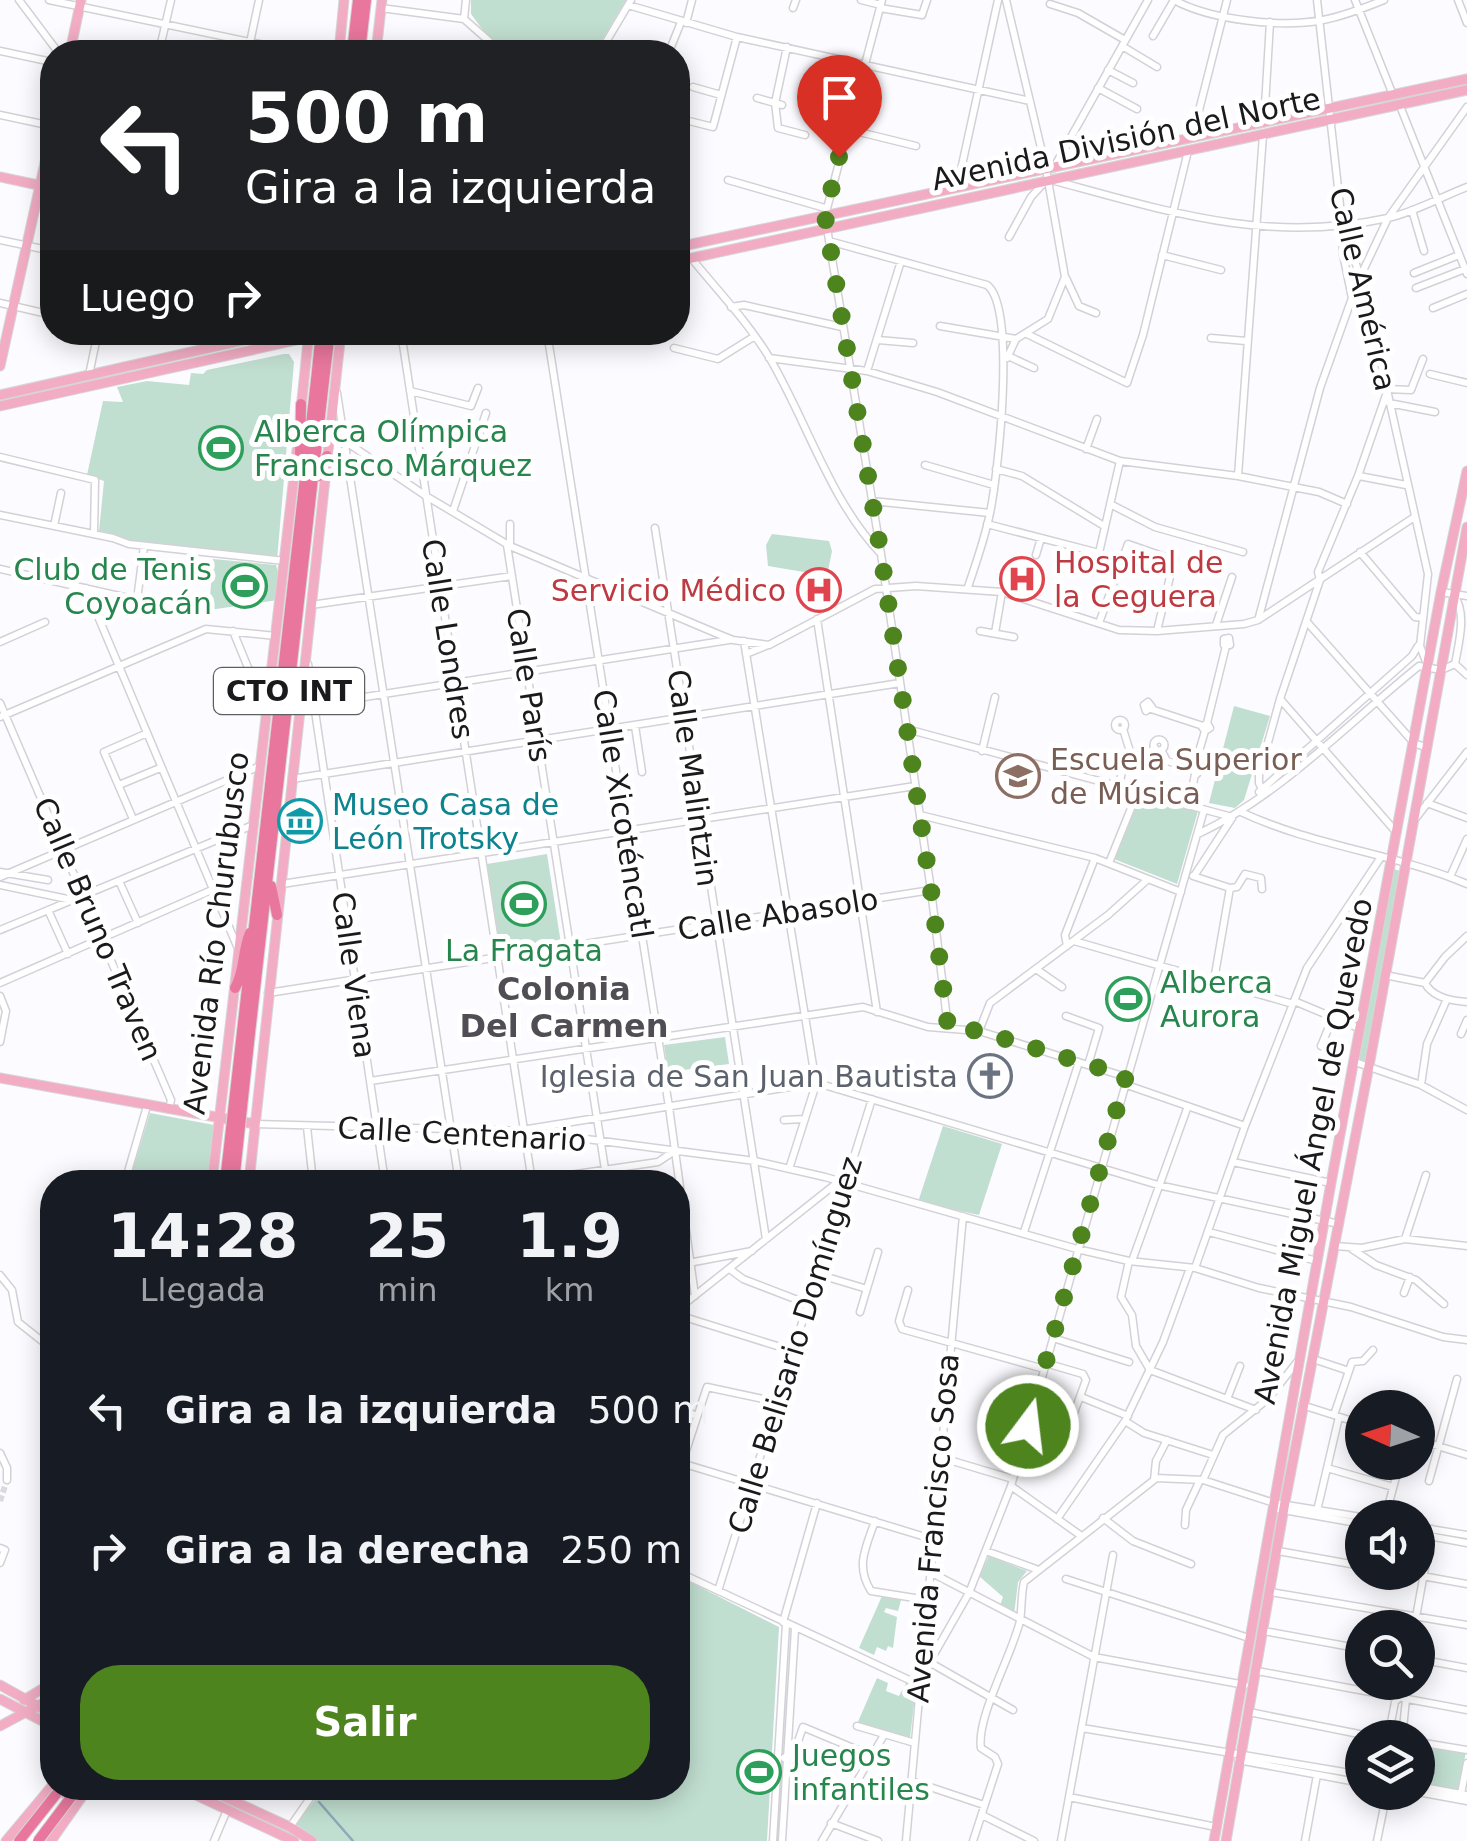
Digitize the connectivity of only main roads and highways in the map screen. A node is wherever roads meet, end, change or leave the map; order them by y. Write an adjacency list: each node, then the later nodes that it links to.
1 (344, 0): 7 (main road)
2 (358, 0): 8 (highway)
3 (366, 0): 9 (highway)
4 (80, 3): 6 (main road)
5 (382, 4): 10 (main road)
6 (72, 40)
7 (340, 40)
8 (353, 40)
9 (361, 40)
10 (378, 40)
11 (1467, 80): 13 (main road, Avenida División del Norte)
12 (1467, 90): 13 (main road, Avenida División del Norte)
13 (1049, 172): 17 (main road, Avenida División del Norte); 18 (main road, Avenida División del Norte)
14 (0, 177): 15 (main road)
15 (40, 186)
16 (40, 190): 28 (main road)
17 (690, 242)
18 (690, 258)
19 (225, 345): 30 (main road)
20 (264, 345): 32 (main road)
21 (307, 345): 24 (main road, Avenida Río Churubusco / CTO INT)
22 (326, 345): 29 (highway, CTO INT, bridge)
23 (338, 345): 26 (main road, Avenida Río Churubusco / CTO INT)
24 (307, 352): 25 (main road); 27 (main road, Avenida Río Churubusco / CTO INT)
25 (316, 359): 26 (main road); 27 (main road)
26 (335, 361): 29 (main road, Avenida Río Churubusco / CTO INT)
27 (306, 365): 33 (main road, Avenida Río Churubusco / CTO INT)
28 (0, 366)
29 (325, 380): 35 (main road, Avenida Río Churubusco / CTO INT); 37 (highway, CTO INT); 39 (highway, CTO INT)
30 (37, 388): 31 (main road); 32 (main road)
31 (0, 395)
32 (12, 403): 34 (main road)
33 (302, 404): 37 (highway); 46 (main road, Avenida Río Churubusco / CTO INT)
34 (0, 406)
35 (327, 456): 39 (highway); 44 (main road, Avenida Río Churubusco / CTO INT)
36 (1467, 471): 40 (main road, Avenida Miguel Ángel de Quevedo)
37 (302, 504): 45 (highway, CTO INT)
38 (1466, 532): 41 (main road, Avenida Miguel Ángel de Quevedo)
39 (305, 555): 43 (highway, CTO INT)
40 (1442, 588): 41 (main road); 42 (main road, Avenida Miguel Ángel de Quevedo)
41 (1455, 591): 42 (main road, Avenida Miguel Ángel de Quevedo)
42 (1434, 669): 57 (main road, Avenida Miguel Ángel de Quevedo); 57 (main road, Avenida Miguel Ángel de Quevedo)
43 (269, 868): 44 (highway); 47 (highway, CTO INT)
44 (277, 915): 50 (main road, Avenida Río Churubusco / CTO INT)
45 (254, 923): 46 (highway); 47 (highway, CTO INT)
46 (235, 988): 49 (main road, Avenida Río Churubusco / CTO INT)
47 (246, 1032): 54 (highway, CTO INT, bridge); 55 (highway, CTO INT, bridge)
48 (0, 1078): 49 (main road)
49 (219, 1120): 50 (main road); 51 (main road, Avenida Río Churubusco / CTO INT)
50 (255, 1124): 52 (main road, Avenida Río Churubusco / CTO INT)
51 (215, 1158): 52 (main road); 53 (main road, Avenida Río Churubusco / CTO INT)
52 (250, 1165): 56 (main road, Avenida Río Churubusco / CTO INT)
53 (214, 1170)
54 (227, 1170)
55 (235, 1170)
56 (250, 1170)
57 (1281, 1505): 82 (main road, Avenida Miguel Ángel de Quevedo); 83 (main road, Avenida Miguel Ángel de Quevedo)
58 (0, 1686): 60 (main road)
59 (40, 1690): 60 (main road)
60 (24, 1698): 63 (main road); 65 (main road)
61 (0, 1699): 65 (main road)
62 (40, 1704): 63 (main road)
63 (37, 1706): 64 (main road); 65 (main road)
64 (40, 1708)
65 (26, 1712): 66 (main road); 67 (main road)
66 (40, 1720)
67 (0, 1726)
68 (48, 1800): 77 (main road)
69 (51, 1800): 78 (highway, bridge)
70 (69, 1800): 79 (highway, bridge)
71 (71, 1800): 75 (main road)
72 (80, 1800): 75 (main road)
73 (208, 1800): 76 (main road)
74 (226, 1800): 76 (main road)
75 (72, 1811): 80 (main road)
76 (288, 1836): 81 (main road)
77 (6, 1841)
78 (20, 1841)
79 (38, 1841)
80 (50, 1841)
81 (312, 1841)
82 (1214, 1841)
83 (1226, 1841)

